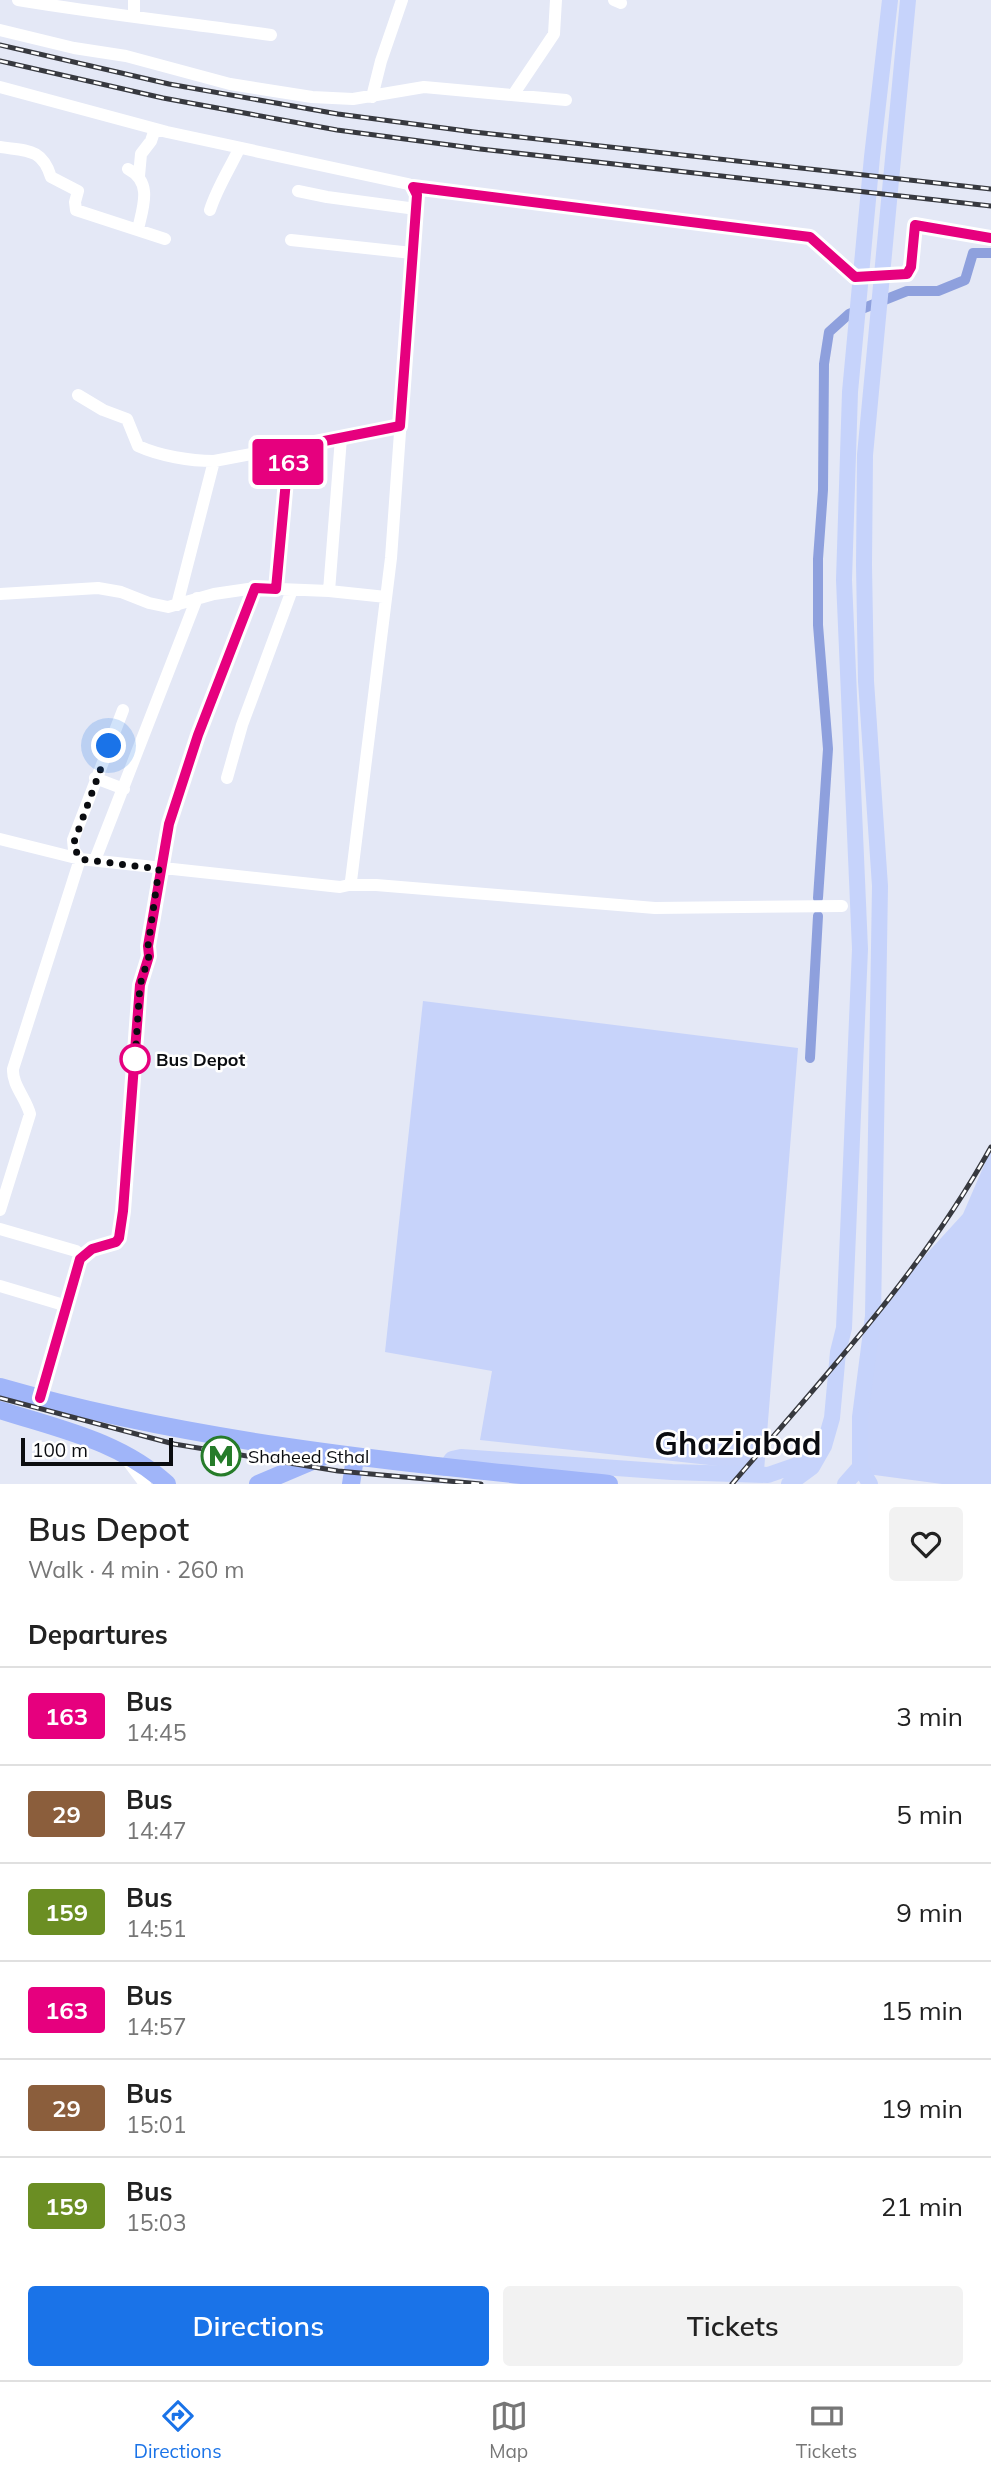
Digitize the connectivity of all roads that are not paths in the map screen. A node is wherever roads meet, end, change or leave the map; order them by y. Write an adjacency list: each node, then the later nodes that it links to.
1 (18, 0): 7 (street)
2 (134, 0): 7 (street)
3 (402, 0): 12 (street)
4 (556, 0): 11 (street)
5 (890, 0): 62 (main road)
6 (908, 0): 63 (main road)
7 (134, 17): 9 (street)
8 (0, 30): 12 (street)
9 (271, 35)
10 (0, 87): 14 (street)
11 (513, 95): 12 (street); 13 (street)
12 (372, 97)
13 (566, 100)
14 (155, 129): 16 (street); 18 (street)
15 (0, 147): 23 (street)
16 (239, 149): 19 (street); 22 (street)
17 (128, 169): 18 (street)
18 (139, 176): 23 (street)
19 (413, 187): 21 (street); 24 (street)
20 (298, 191): 21 (street)
21 (416, 209): 27 (street)
22 (210, 210)
23 (138, 229): 25 (street)
24 (991, 238)
25 (165, 239)
26 (291, 240): 27 (street)
27 (412, 253): 29 (street)
28 (78, 395): 32 (street)
29 (400, 426): 30 (street); 38 (street)
30 (341, 438): 31 (street); 36 (street)
31 (289, 448): 32 (street); 34 (street)
32 (215, 461): 40 (street)
33 (255, 588): 34 (street); 39 (street); 48 (street)
34 (276, 589): 35 (street)
35 (292, 590): 36 (street); 43 (street)
36 (328, 591): 38 (street)
37 (0, 594): 40 (street)
38 (386, 597): 49 (street)
39 (197, 598): 40 (street); 44 (street)
40 (177, 606)
41 (123, 710): 42 (street)
42 (95, 778): 44 (street); 46 (street)
43 (227, 778)
44 (124, 789): 47 (street)
45 (0, 839): 46 (street)
46 (80, 859): 47 (street); 51 (street)
47 (95, 860): 48 (street)
48 (159, 869): 49 (street); 53 (street)
49 (349, 885): 50 (street)
50 (842, 906)
51 (0, 1210)
52 (0, 1229): 53 (street)
53 (80, 1259): 55 (street)
54 (0, 1286): 55 (street)
55 (67, 1306): 57 (street)
56 (0, 1387): 57 (highway)
57 (40, 1398): 60 (highway)
58 (0, 1410): 59 (highway)
59 (121, 1451): 65 (street); 66 (highway)
60 (332, 1454): 61 (highway); 67 (highway)
61 (355, 1458): 64 (highway); 68 (highway)
62 (817, 1458): 64 (main road); 70 (main road)
63 (860, 1466): 71 (main road); 72 (main road)
64 (452, 1468): 69 (highway)
65 (145, 1484)
66 (167, 1484)
67 (258, 1484)
68 (351, 1484)
69 (609, 1484)
70 (789, 1484)
71 (845, 1484)
72 (870, 1484)

